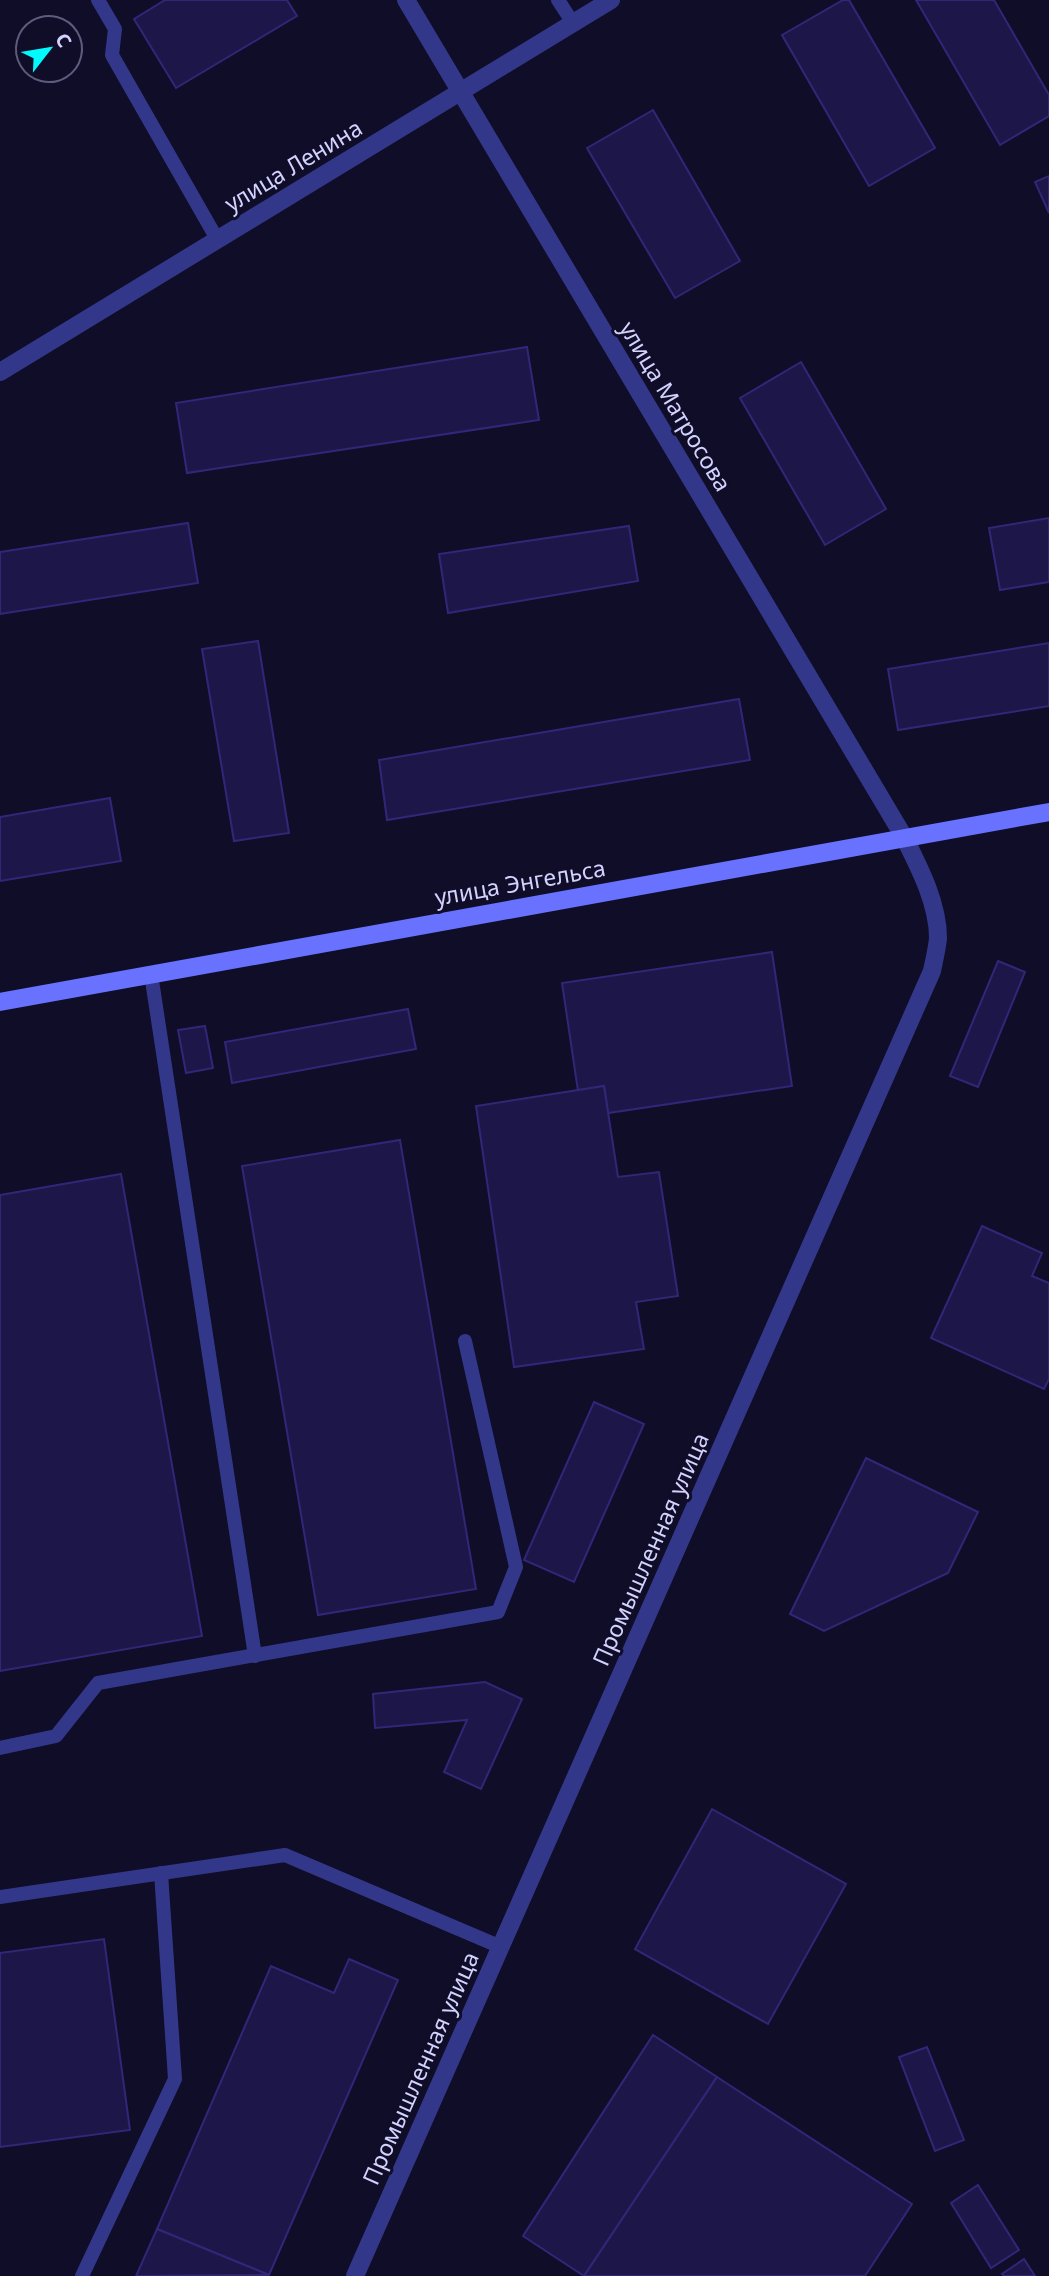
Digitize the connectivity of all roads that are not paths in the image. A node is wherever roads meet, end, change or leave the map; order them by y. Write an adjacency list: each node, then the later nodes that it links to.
1 (98, 0): 7 (lane)
2 (406, 0): 6 (street, улица Матросова)
3 (558, 0): 5 (lane)
4 (611, 0): 5 (street, улица Ленина)
5 (573, 23): 6 (street, улица Ленина)
6 (461, 91): 7 (street, улица Ленина); 10 (street, улица Матросова)
7 (217, 239): 8 (street, улица Ленина)
8 (0, 372)
9 (1049, 812): 10 (main road, улица Энгельса)
10 (904, 837): 11 (main road, улица Энгельса); 18 (street, Промышленная улица)
11 (150, 974): 12 (main road, улица Энгельса); 14 (lane)
12 (0, 1002)
13 (465, 1341): 14 (lane)
14 (255, 1656): 15 (lane)
15 (0, 1748)
16 (161, 1873): 17 (lane); 18 (lane); 19 (lane)
17 (0, 1896)
18 (501, 1947): 20 (street, Промышленная улица)
19 (82, 2276)
20 (355, 2276)

